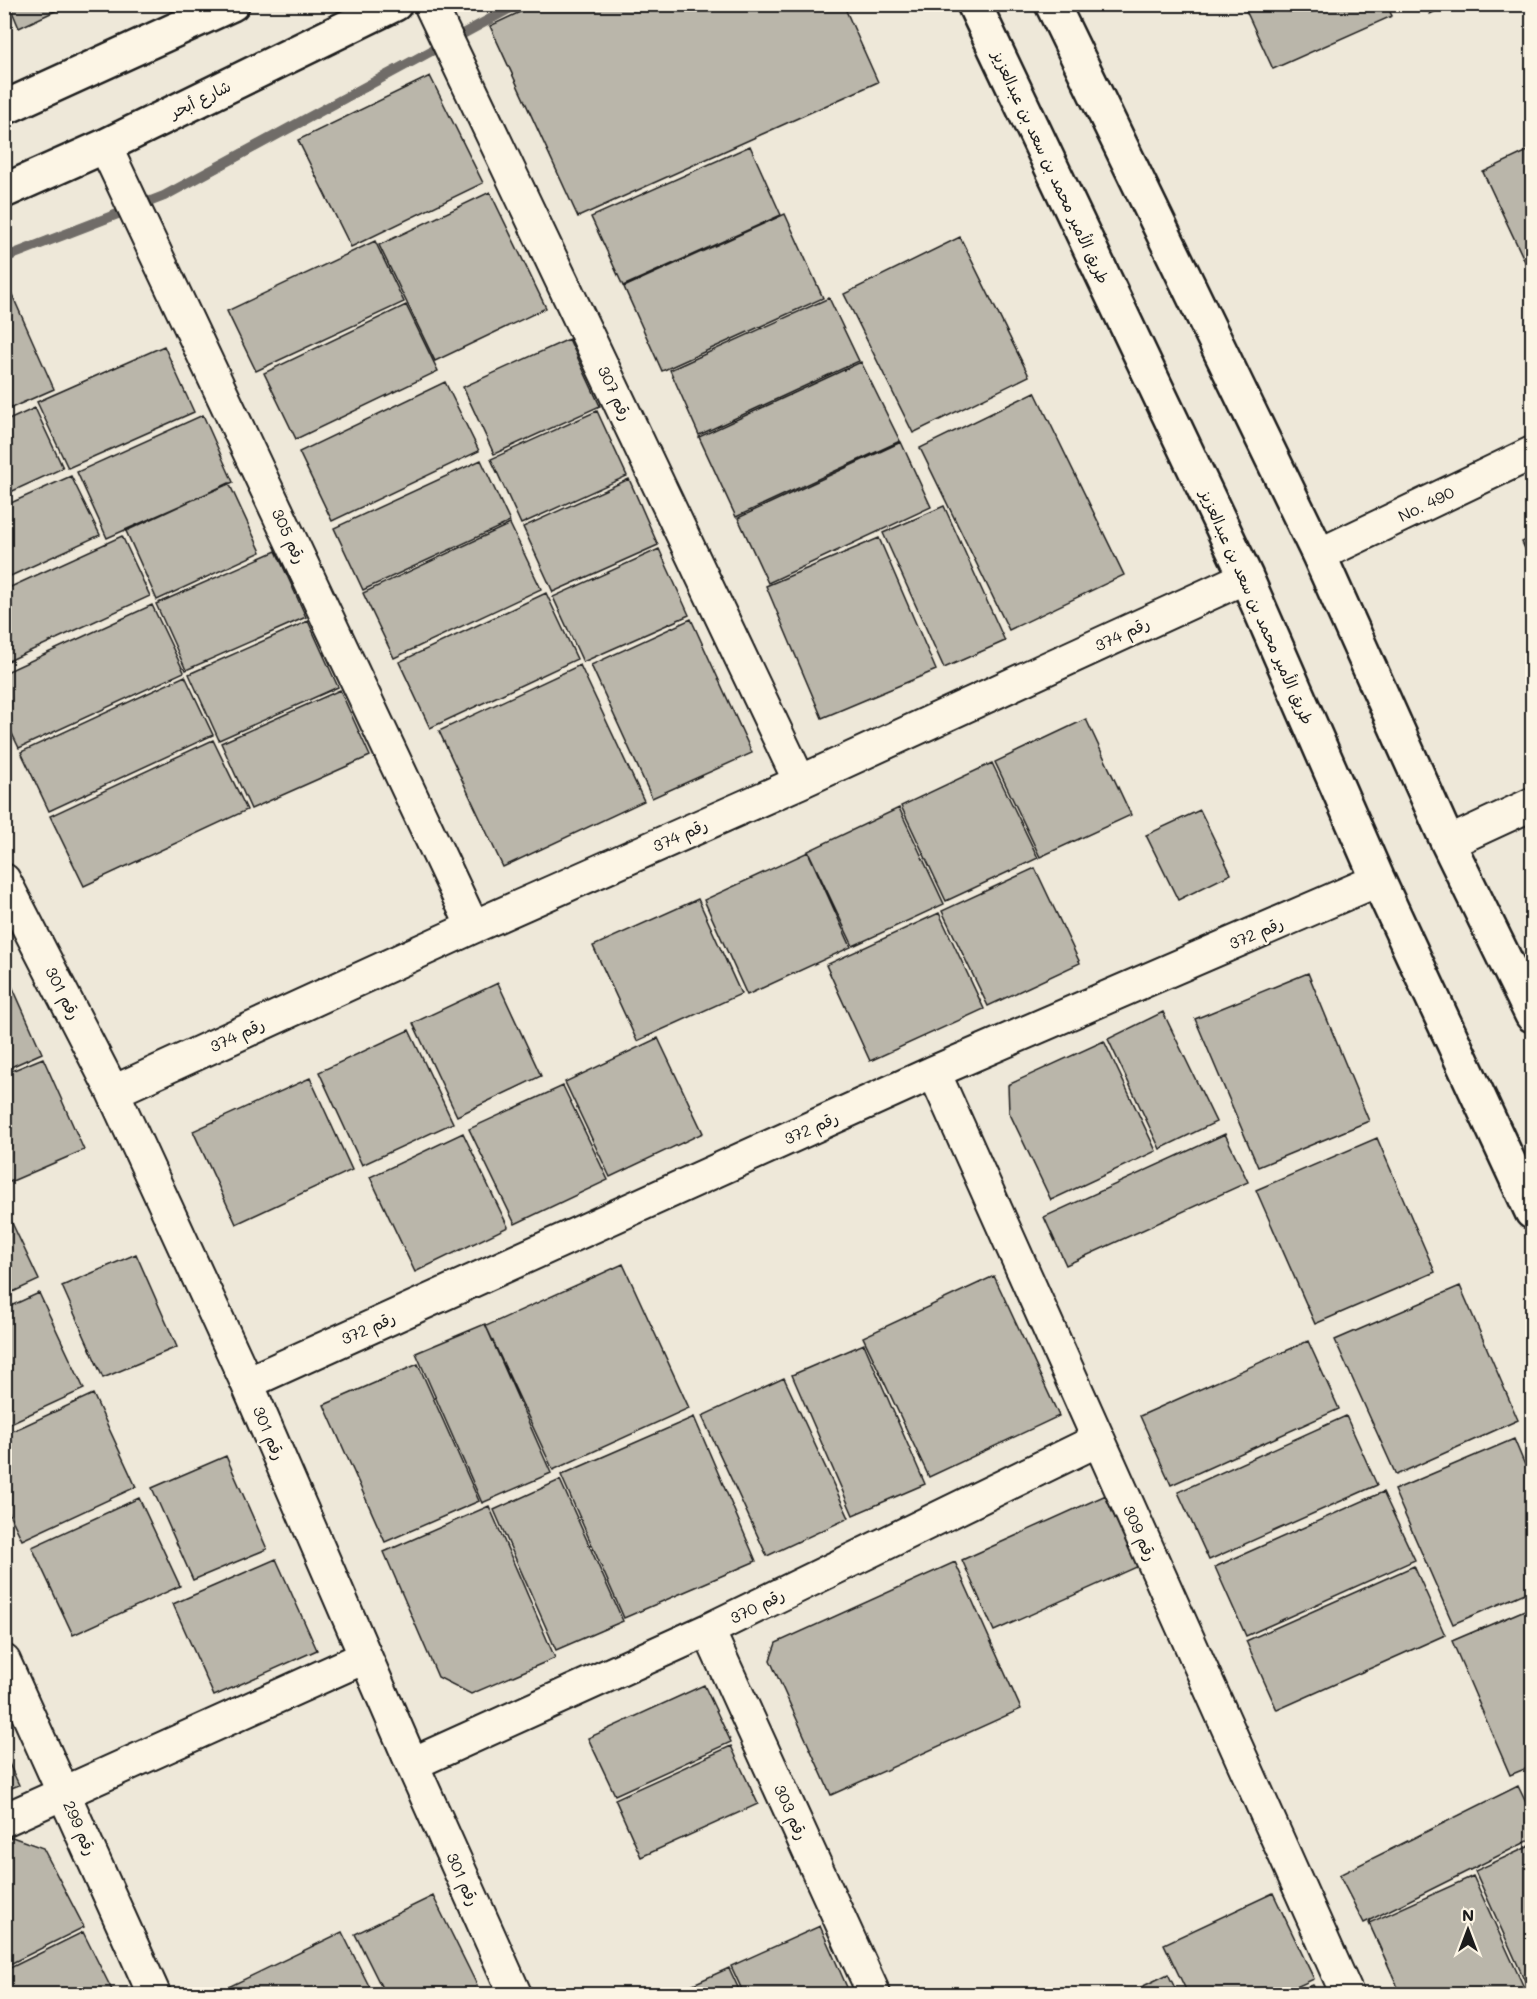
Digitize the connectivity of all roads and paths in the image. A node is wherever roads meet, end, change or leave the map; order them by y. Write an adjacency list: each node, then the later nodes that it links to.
1 (232, 4): 6 (main road)
2 (395, 4): 7 (main road, شارع أبحر)
3 (430, 4): 12 (street, رقم 307)
4 (974, 4): 11 (main road, طريق الأمير محمد بن سعد بن عبدالعزيز)
5 (1052, 4): 10 (main road)
6 (4, 108)
7 (105, 146): 8 (main road, شارع أبحر); 17 (street, رقم 305)
8 (4, 191)
9 (1533, 453): 10 (street, No. 490)
10 (1319, 555): 14 (main road)
11 (1246, 577): 12 (street, رقم 374); 16 (main road, طريق الأمير محمد بن سعد بن عبدالعزيز)
12 (800, 782): 17 (street, رقم 374)
13 (1533, 804): 14 (street)
14 (1448, 843): 18 (main road)
15 (4, 880): 20 (street, رقم 301)
16 (1378, 880): 19 (street, رقم 372); 21 (main road, طريق الأمير محمد بن سعد بن عبدالعزيز)
17 (472, 927): 20 (street, رقم 374)
18 (1533, 1015)
19 (934, 1072): 22 (street, رقم 372); 23 (street, رقم 309)
20 (113, 1092): 22 (street, رقم 301)
21 (1533, 1212)
22 (248, 1383): 25 (street, رقم 301)
23 (1098, 1440): 24 (street, رقم 370); 33 (street, رقم 309)
24 (708, 1630): 27 (street, رقم 370); 32 (street, رقم 303)
25 (365, 1657): 27 (street, رقم 301); 28 (street)
26 (4, 1661): 28 (street, رقم 299)
27 (412, 1764): 31 (street, رقم 301)
28 (64, 1792): 29 (street); 30 (street, رقم 299)
29 (4, 1820)
30 (154, 1995)
31 (515, 1995)
32 (874, 1995)
33 (1347, 1995)

